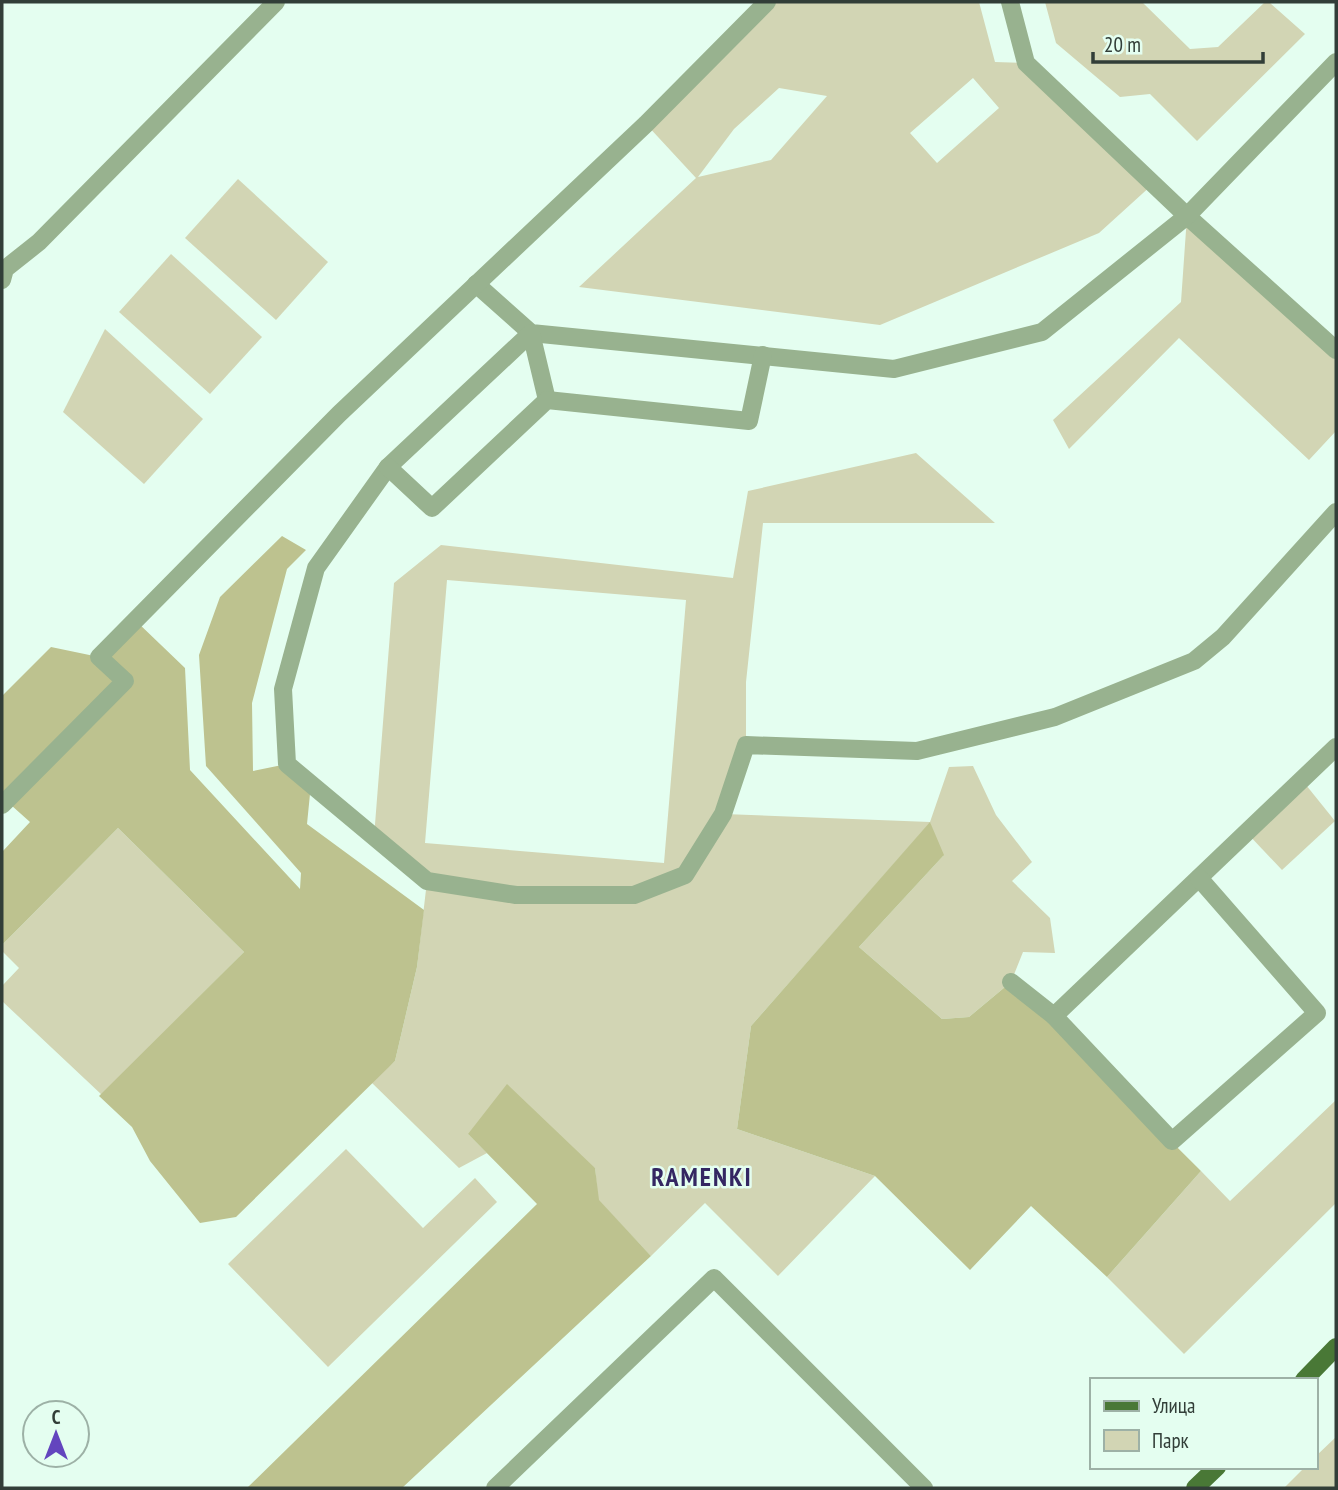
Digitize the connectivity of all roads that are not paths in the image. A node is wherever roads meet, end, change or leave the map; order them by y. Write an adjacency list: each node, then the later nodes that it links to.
1 (276, 2): 6 (lane)
2 (767, 2): 7 (lane)
3 (1010, 2): 5 (lane)
4 (1336, 62): 5 (lane)
5 (1186, 216): 9 (lane); 10 (lane)
6 (2, 280)
7 (476, 284): 8 (lane); 15 (lane)
8 (531, 333): 10 (lane); 11 (lane); 12 (lane)
9 (1336, 350)
10 (763, 355): 11 (lane)
11 (547, 400): 12 (lane)
12 (388, 467): 13 (lane)
13 (1336, 512)
14 (1336, 747): 16 (lane)
15 (2, 805)
16 (1199, 878): 18 (lane); 18 (lane)
17 (1011, 982): 18 (lane)
18 (1054, 1016)
19 (1336, 1347): 20 (main road)
20 (1306, 1378)
21 (1215, 1469): 24 (main road)
22 (495, 1488): 23 (lane)
23 (924, 1488)
24 (1195, 1488)

